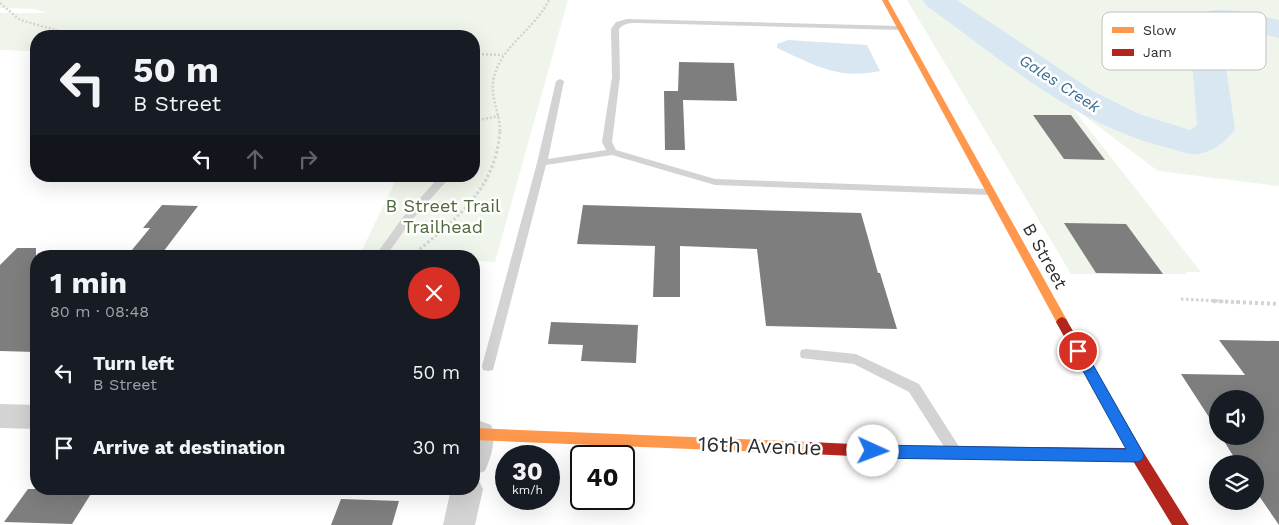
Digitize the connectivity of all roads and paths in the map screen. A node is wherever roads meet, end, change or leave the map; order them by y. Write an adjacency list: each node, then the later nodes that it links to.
1 (549, 0): 7 (path)
2 (885, 0): 4 (main road, B Street)
3 (0, 3): 5 (path)
4 (900, 28): 11 (lane); 14 (main road, B Street)
5 (53, 30)
6 (480, 54): 7 (path)
7 (504, 55): 9 (path)
8 (560, 81): 12 (lane)
9 (499, 116): 10 (path); 16 (path)
10 (480, 120)
11 (612, 152): 12 (lane); 14 (lane)
12 (542, 163): 20 (lane)
13 (441, 182): 15 (lane)
14 (989, 192): 25 (main road, B Street)
15 (384, 250)
16 (419, 250)
17 (1182, 299): 18 (path)
18 (1279, 304)
19 (806, 354): 24 (lane)
20 (488, 366)
21 (0, 416): 22 (street)
22 (30, 417)
23 (480, 443): 24 (main road, 16th Avenue)
24 (955, 453): 25 (main road, 16th Avenue)
25 (1137, 456): 28 (main road, B Street)
26 (466, 495): 27 (street)
27 (459, 525)
28 (1181, 525)

